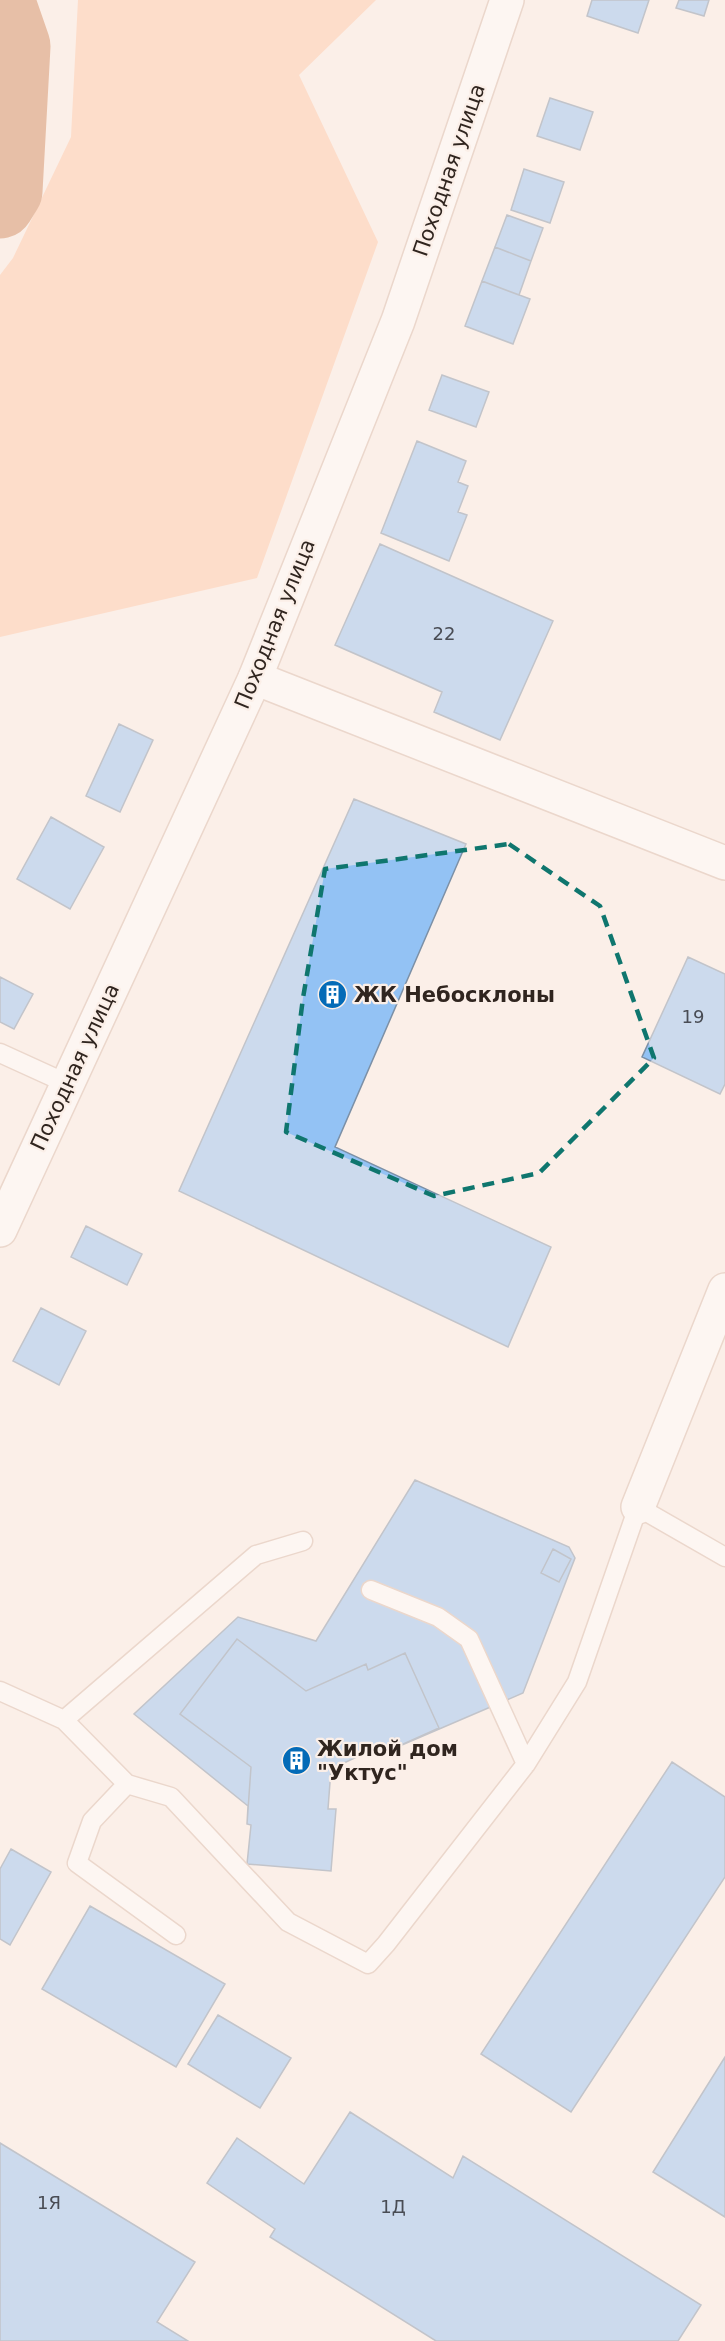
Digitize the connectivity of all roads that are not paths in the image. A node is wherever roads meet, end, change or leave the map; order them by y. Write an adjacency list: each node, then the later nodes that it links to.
1 (507, 0): 2 (main road, Походная улица)
2 (255, 678): 3 (main road); 5 (main road, Походная улица)
3 (725, 863)
4 (0, 1053): 5 (lane)
5 (68, 1084): 6 (main road, Походная улица)
6 (0, 1230)
7 (725, 1290): 8 (main road)
8 (638, 1507): 10 (lane); 14 (lane)
9 (303, 1541): 13 (lane)
10 (725, 1557)
11 (371, 1590): 14 (lane)
12 (0, 1691): 13 (lane)
13 (64, 1720): 15 (lane)
14 (526, 1764): 15 (lane)
15 (127, 1784): 16 (lane)
16 (176, 1935)

